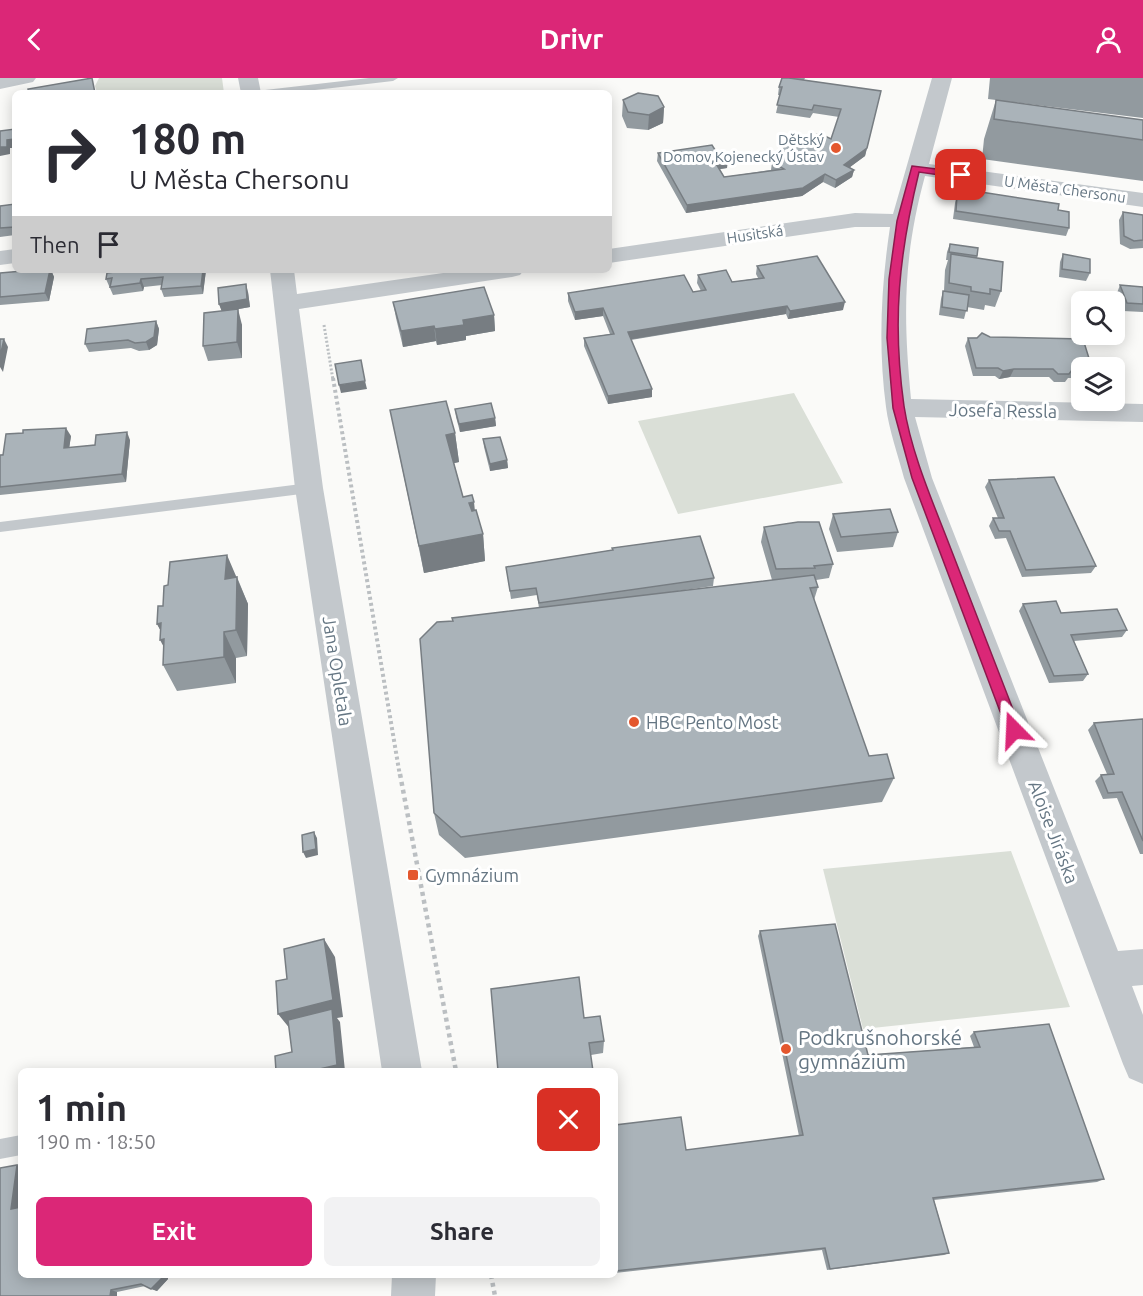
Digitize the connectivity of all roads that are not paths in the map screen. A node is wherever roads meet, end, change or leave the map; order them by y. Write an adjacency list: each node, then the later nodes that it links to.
1 (26, 78): 4 (street)
2 (393, 78): 5 (lane)
3 (942, 78): 6 (street, Aloise Jiráska)
4 (0, 83)
5 (291, 90)
6 (915, 168): 7 (street, U Města Chersonu); 8 (street, Aloise Jiráska)
7 (1143, 200)
8 (902, 221): 9 (street, Husitská); 13 (street, Aloise Jiráska)
9 (612, 256)
10 (282, 273): 12 (street, Jana Opletala)
11 (492, 273): 12 (street)
12 (287, 303): 15 (street, Jana Opletala)
13 (899, 408): 14 (street, Josefa Ressla); 18 (street, Aloise Jiráska)
14 (1143, 413)
15 (309, 488): 16 (lane); 20 (street, Jana Opletala)
16 (0, 527)
17 (1143, 967): 18 (street)
18 (1107, 970): 19 (street, Aloise Jiráska)
19 (1143, 1064)
20 (402, 1068)
21 (18, 1146): 22 (lane)
22 (0, 1149)
23 (414, 1278): 24 (street)
24 (413, 1296)

